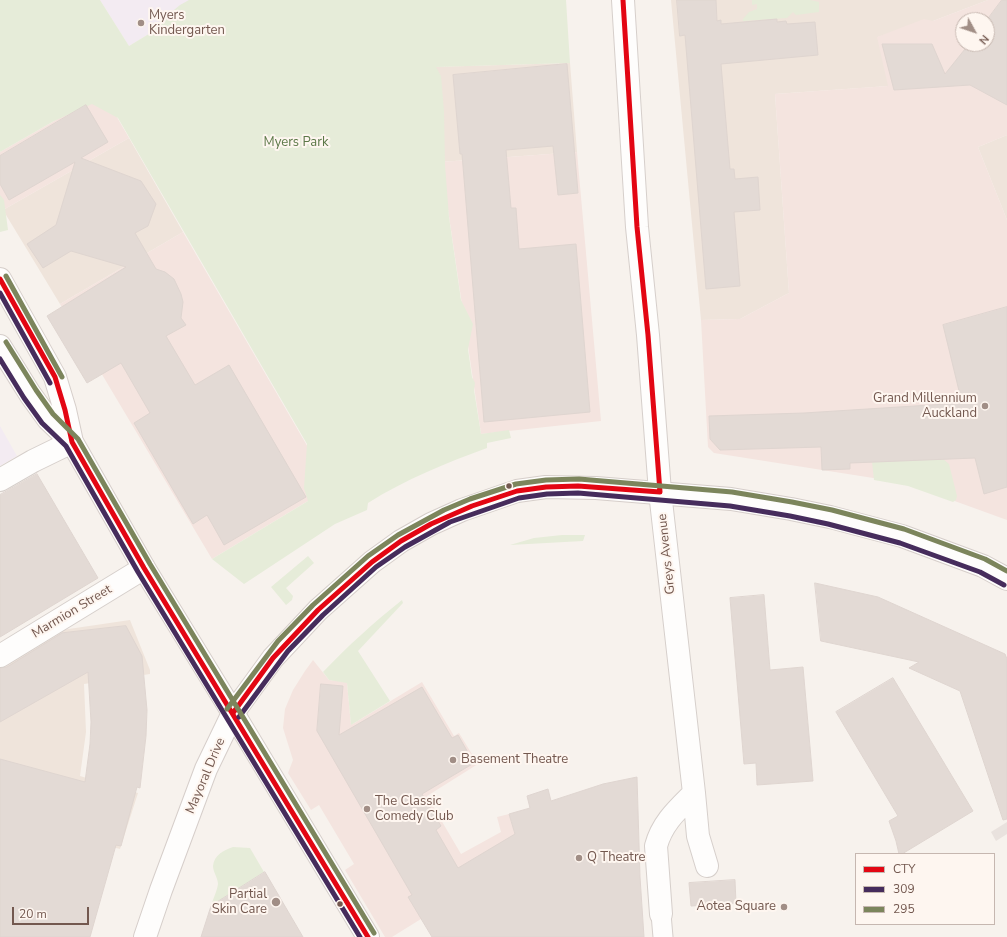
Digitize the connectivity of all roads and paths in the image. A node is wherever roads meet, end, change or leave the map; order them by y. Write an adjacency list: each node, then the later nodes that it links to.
1 (623, 0): 6 (main road, Greys Avenue)
2 (0, 279): 4 (main road)
3 (0, 346): 4 (main road)
4 (72, 442): 5 (main road); 7 (main road)
5 (0, 480)
6 (660, 492): 8 (main road, Mayoral Drive); 10 (main road, Mayoral Drive); 11 (main road, Greys Avenue)
7 (144, 568): 9 (main road, Marmion Street); 10 (main road)
8 (1007, 579)
9 (0, 656)
10 (233, 713): 14 (main road, Mayoral Drive); 15 (main road)
11 (694, 793): 12 (main road, Greys Avenue); 13 (main road)
12 (707, 866)
13 (661, 914): 16 (street)
14 (145, 937)
15 (368, 937)
16 (663, 937)

